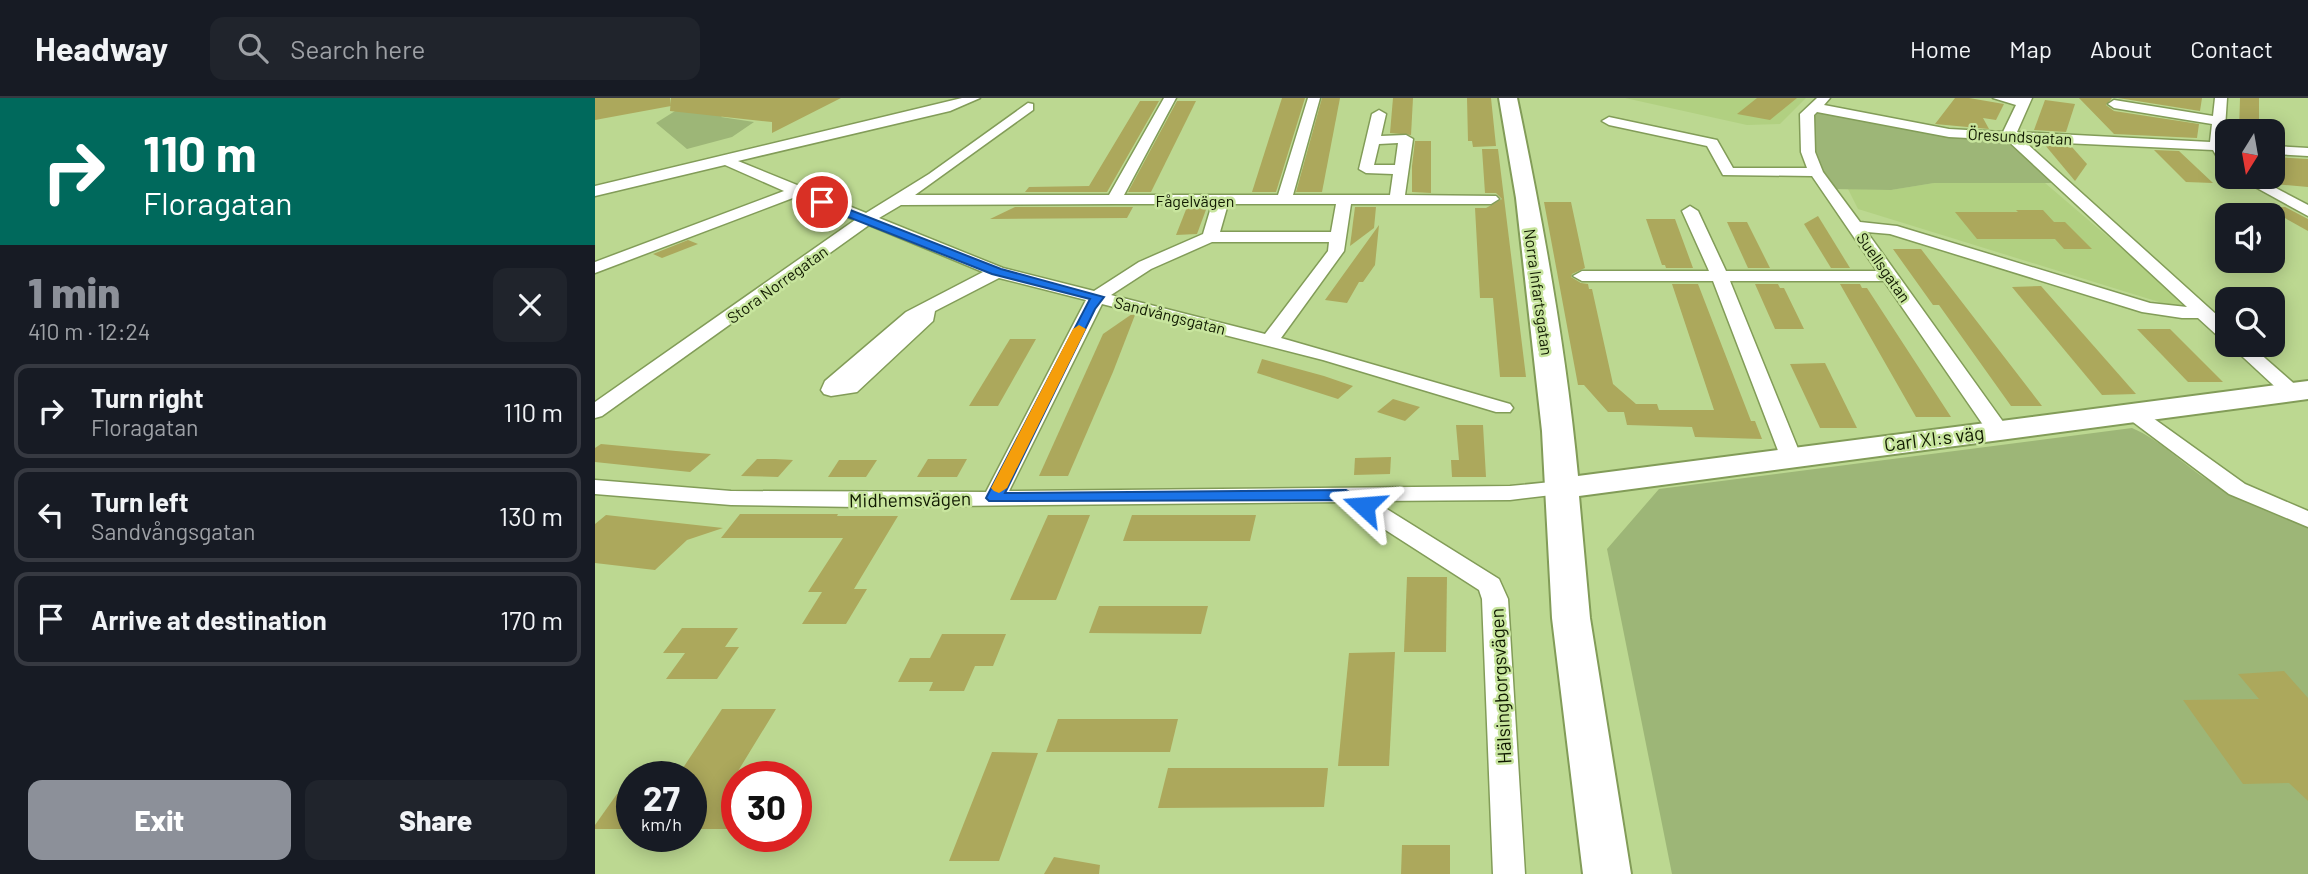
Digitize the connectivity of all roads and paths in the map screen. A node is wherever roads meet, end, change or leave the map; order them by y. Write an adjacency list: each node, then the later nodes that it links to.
1 (951, 98): 16 (street)
2 (975, 98): 16 (street)
3 (1170, 98): 30 (street)
4 (1314, 98): 31 (street)
5 (1508, 98): 59 (street, Norra Infartsgatan)
6 (1999, 98): 8 (street)
7 (2221, 98): 13 (street)
8 (2025, 100): 17 (street)
9 (1819, 102): 17 (street, Öresundsgatan); 24 (street, Suellsgatan)
10 (2114, 104): 14 (street)
11 (1028, 107): 29 (street, Stora Norregatan)
12 (1379, 114): 18 (street)
13 (2219, 119)
14 (2215, 120)
15 (1609, 121): 24 (street)
16 (863, 126): 22 (street)
17 (2011, 136): 19 (street, Öresundsgatan); 48 (street)
18 (1373, 140): 23 (street); 23 (street)
19 (2215, 147)
20 (2285, 151): 21 (street)
21 (2308, 152)
22 (727, 159): 26 (street); 27 (street, Sandvångsgatan)
23 (1399, 170): 33 (street)
24 (1816, 172): 38 (street, Suellsgatan)
25 (2267, 189): 36 (street)
26 (595, 191)
27 (795, 192): 37 (street, Sandvångsgatan); 41 (street)
28 (1491, 199): 33 (street, Fågelvägen)
29 (899, 200): 30 (street, Fågelvägen); 37 (street, Stora Norregatan)
30 (1114, 200): 34 (street, Fågelvägen)
31 (1284, 200): 32 (street, Fågelvägen); 34 (street, Fågelvägen)
32 (1344, 200): 33 (street, Fågelvägen); 40 (street)
33 (1397, 200)
34 (1221, 201): 39 (street)
35 (1691, 211): 43 (street)
36 (2308, 211)
37 (866, 220): 42 (street, Sandvångsgatan); 54 (street, Stora Norregatan)
38 (1856, 227): 45 (street, Suellsgatan); 48 (street)
39 (1210, 237): 40 (street); 46 (street)
40 (1339, 237): 50 (street)
41 (595, 268)
42 (997, 272): 46 (street, Sandvångsgatan); 47 (street)
43 (1719, 275): 44 (street); 45 (street); 57 (street)
44 (1582, 276)
45 (1890, 276): 56 (street, Suellsgatan)
46 (1098, 297): 50 (street, Sandvångsgatan); 61 (street)
47 (926, 311): 47 (street)
48 (2201, 312): 49 (street)
49 (2215, 324)
50 (1269, 341): 53 (street, Sandvångsgatan)
51 (2255, 357): 52 (street)
52 (2300, 391): 55 (street, Carl XI:s väg)
53 (1503, 408)
54 (595, 412)
55 (2131, 412): 56 (street, Carl XI:s väg); 62 (street)
56 (1998, 430): 57 (street, Carl XI:s väg)
57 (1790, 456): 59 (street, Carl XI:s väg)
58 (595, 487): 61 (street, Midhemsvägen)
59 (1561, 488): 60 (street, Midhemsvägen); 64 (street)
60 (1346, 495): 61 (street, Midhemsvägen); 63 (street, Hälsingborgsvägen)
61 (994, 498)
62 (2308, 520)
63 (1510, 874)
64 (1607, 874)

